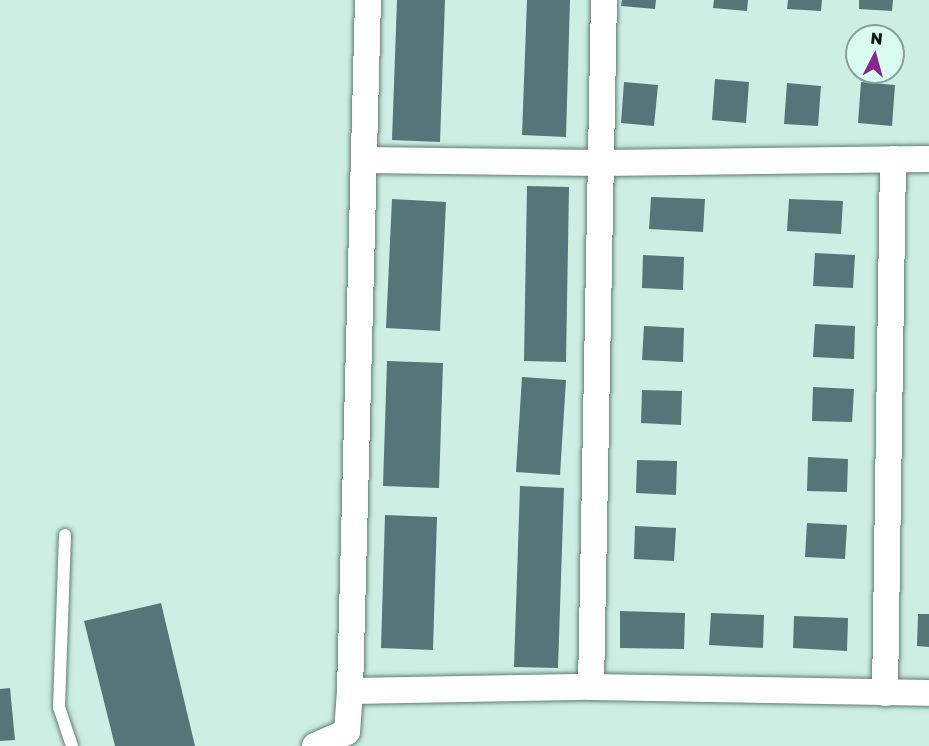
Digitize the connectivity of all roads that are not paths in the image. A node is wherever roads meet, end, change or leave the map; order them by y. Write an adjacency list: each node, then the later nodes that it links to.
1 (368, 0): 5 (street)
2 (604, 0): 6 (street)
3 (892, 159): 4 (street); 6 (street); 10 (street)
4 (929, 159)
5 (364, 160): 6 (street); 9 (street)
6 (601, 163): 8 (street)
7 (65, 535): 12 (lane)
8 (591, 687): 9 (street); 10 (street)
9 (350, 691): 13 (street)
10 (885, 693): 11 (street)
11 (929, 693)
12 (68, 745)
13 (315, 746)

